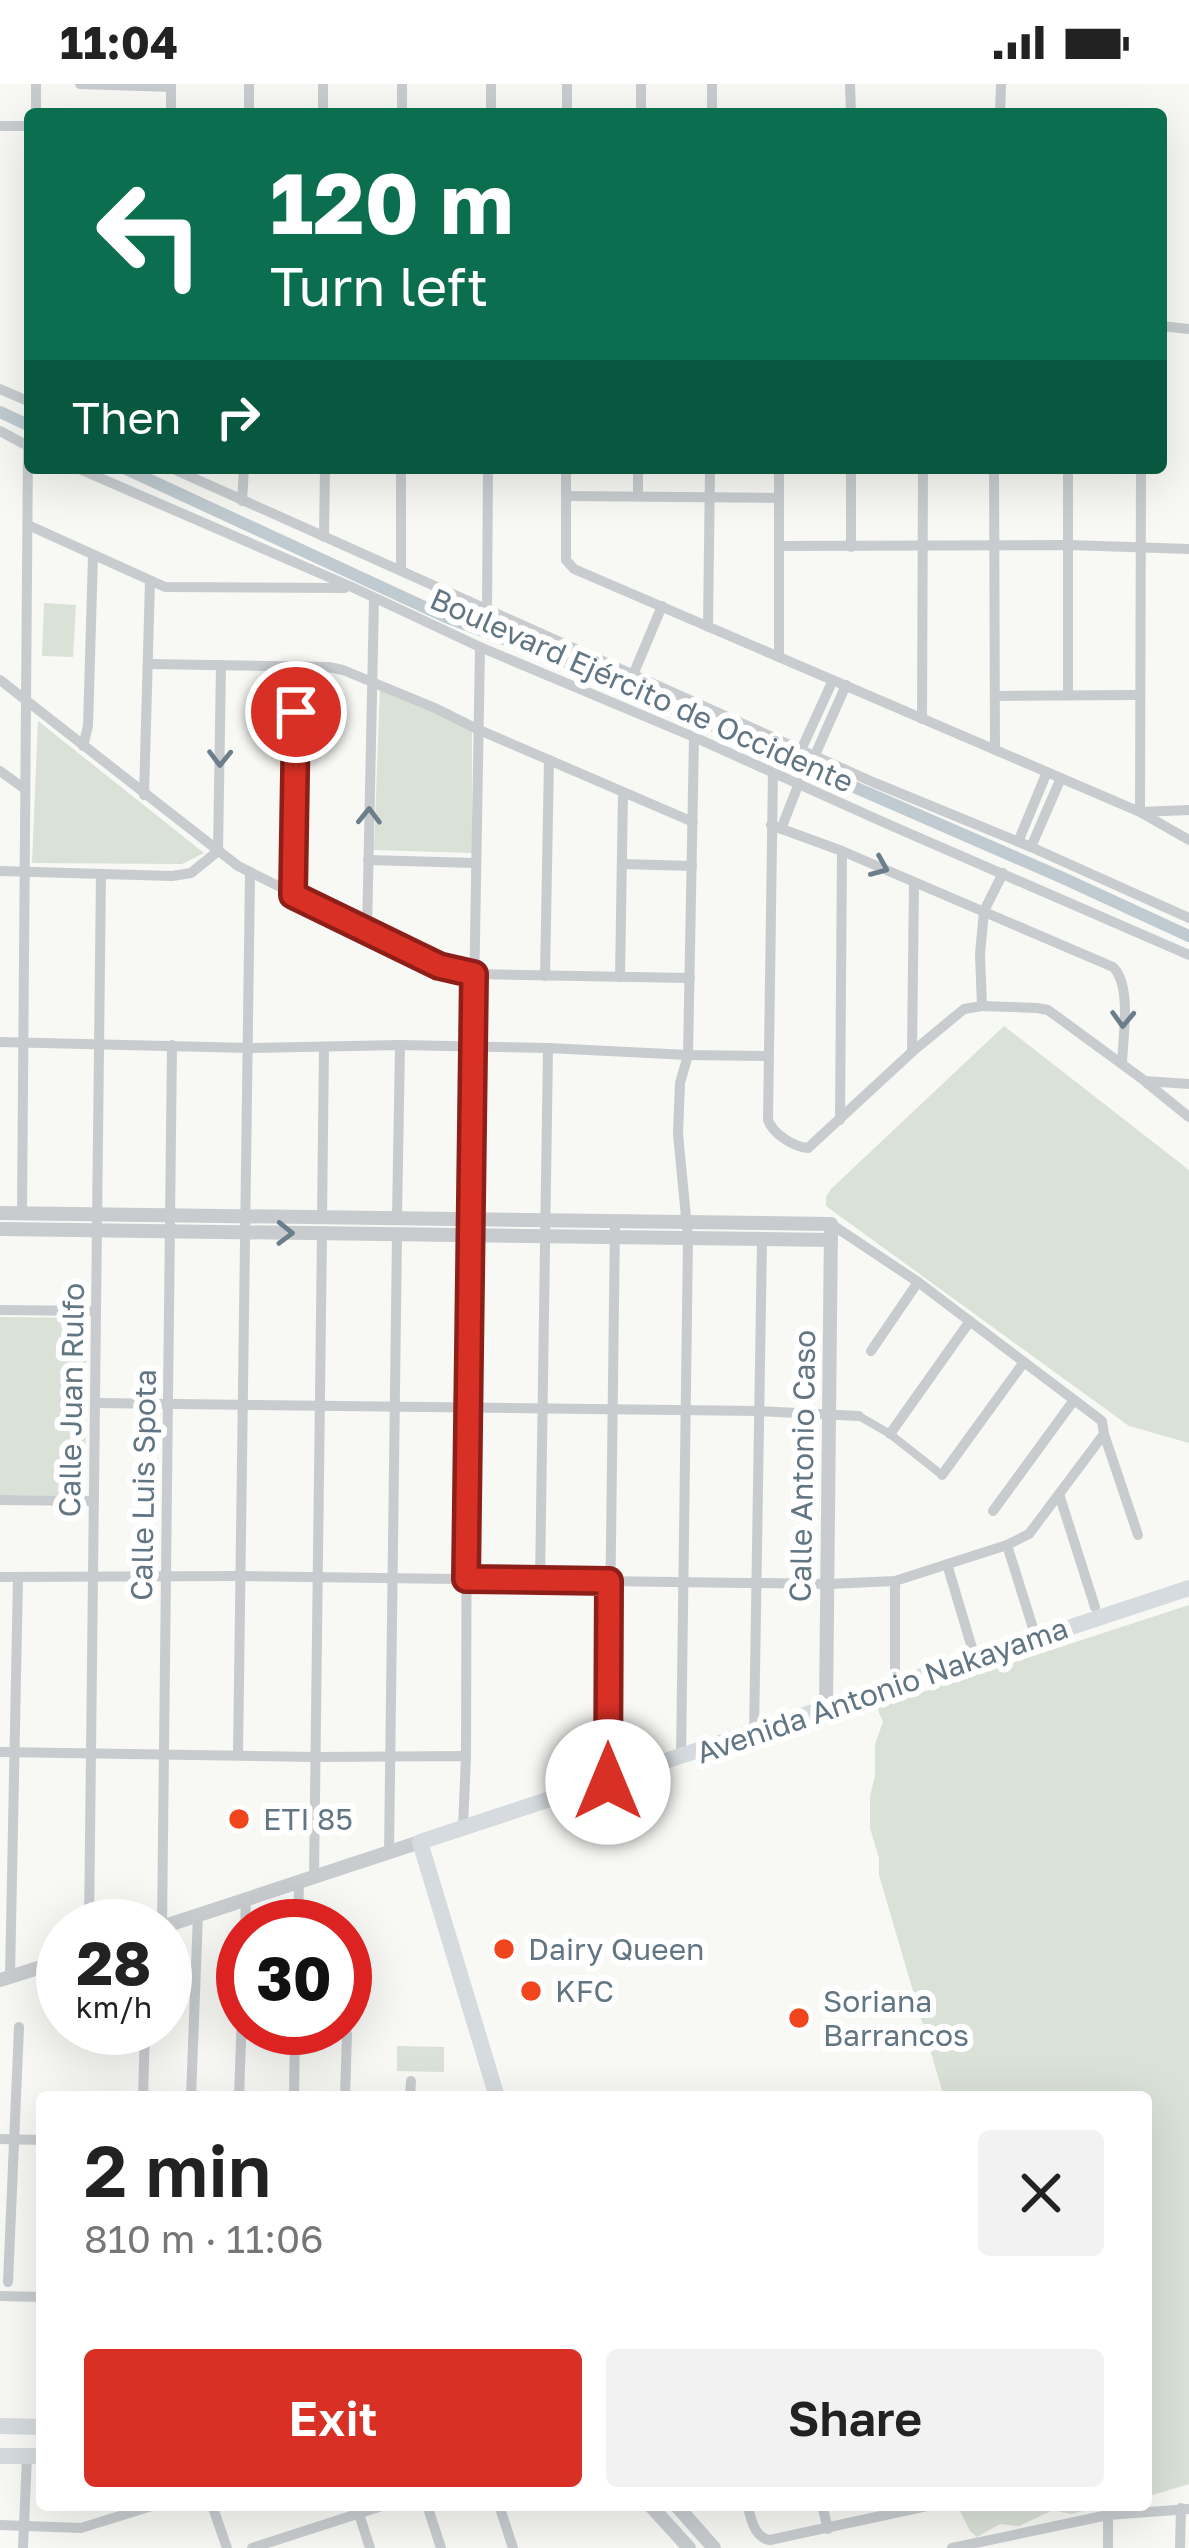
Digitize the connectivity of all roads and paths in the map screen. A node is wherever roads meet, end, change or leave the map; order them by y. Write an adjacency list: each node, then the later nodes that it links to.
1 (80, 84): 2 (street)
2 (171, 86)
3 (29, 474): 24 (street)
4 (91, 474): 36 (street, Boulevard Ejército de Occidente)
5 (184, 474): 23 (street, Boulevard Ejército de Occidente)
6 (244, 474): 23 (street)
7 (325, 474): 25 (street)
8 (401, 474): 34 (street)
9 (488, 474): 39 (street)
10 (566, 474): 19 (street)
11 (638, 474): 20 (street)
12 (710, 474): 21 (street)
13 (779, 474): 22 (street)
14 (851, 474): 30 (street)
15 (923, 474): 29 (street)
16 (994, 474): 26 (street)
17 (1068, 474): 27 (street)
18 (1141, 474): 31 (street)
19 (566, 496): 20 (street); 38 (street)
20 (638, 496): 21 (street)
21 (710, 497): 22 (street); 40 (street)
22 (779, 498): 28 (street)
23 (242, 501): 25 (street, Boulevard Ejército de Occidente)
24 (28, 525): 33 (street); 53 (street)
25 (324, 537): 34 (street, Boulevard Ejército de Occidente)
26 (992, 545): 27 (street); 29 (street); 52 (street)
27 (1069, 545): 31 (street); 50 (street)
28 (779, 546): 30 (street); 42 (street)
29 (923, 546): 30 (street); 54 (street)
30 (851, 547)
31 (1140, 547): 32 (street); 51 (street)
32 (1189, 549)
33 (93, 555): 35 (street); 57 (street)
34 (401, 570): 39 (street, Boulevard Ejército de Occidente)
35 (150, 580): 36 (street); 43 (street)
36 (354, 588): 37 (street, Boulevard Ejército de Occidente)
37 (374, 599): 41 (street, Boulevard Ejército de Occidente); 49 (street)
38 (662, 606): 40 (street); 46 (street)
39 (487, 610): 46 (street, Boulevard Ejército de Occidente)
40 (709, 627): 42 (street)
41 (480, 647): 55 (street); 56 (street, Boulevard Ejército de Occidente)
42 (779, 656): 48 (street)
43 (148, 664): 44 (street); 69 (street)
44 (221, 665): 45 (street); 76 (street, one-way to 76)
45 (297, 666): 49 (street); 88 (street)
46 (634, 675): 58 (street, Boulevard Ejército de Occidente)
47 (0, 680): 53 (street)
48 (839, 682): 54 (street); 58 (street); 60 (street)
49 (372, 683): 55 (street); 78 (street, one-way to 49)
50 (1068, 695): 51 (street); 52 (street)
51 (1138, 695): 71 (street)
52 (996, 696): 59 (street)
53 (26, 700): 57 (street); 67 (street)
54 (922, 719): 59 (street)
55 (477, 729): 61 (street); 79 (street)
56 (694, 737): 63 (street, Boulevard Ejército de Occidente); 72 (street)
57 (83, 746): 69 (street)
58 (801, 750): 60 (street, Boulevard Ejército de Occidente)
59 (995, 750): 64 (street)
60 (814, 755): 75 (street, Boulevard Ejército de Occidente)
61 (550, 760): 68 (street); 94 (street)
62 (0, 771): 67 (street)
63 (772, 772): 66 (street, Boulevard Ejército de Occidente); 73 (street)
64 (1047, 772): 65 (street); 75 (street)
65 (1060, 778): 71 (street); 75 (street)
66 (799, 783): 73 (street); 84 (street, Boulevard Ejército de Occidente)
67 (25, 789): 83 (street)
68 (623, 793): 72 (street); 80 (street)
69 (144, 794): 76 (street)
70 (1189, 809): 71 (street)
71 (1140, 812): 74 (street)
72 (692, 822): 81 (street)
73 (776, 827): 77 (street); 109 (street)
74 (1189, 840)
75 (1024, 844): 90 (street, Boulevard Ejército de Occidente)
76 (218, 851): 85 (street); 86 (street)
77 (842, 851): 87 (street, one-way to 87); 114 (street)
78 (368, 860): 79 (street); 91 (street)
79 (475, 862): 93 (street)
80 (622, 865): 81 (street); 95 (street)
81 (692, 866): 96 (street)
82 (0, 871): 83 (street)
83 (24, 872): 85 (street); 99 (street)
84 (1004, 873): 89 (street); 92 (street, Boulevard Ejército de Occidente)
85 (101, 874): 100 (street, Calle Juan Rulfo)
86 (250, 874): 88 (street); 104 (street)
87 (914, 882): 89 (street); 107 (street)
88 (293, 895): 91 (street)
89 (984, 911): 97 (street); 110 (street, one-way to 110)
90 (1189, 918)
91 (367, 933): 93 (street)
92 (1189, 955)
93 (474, 974): 94 (street); 103 (street)
94 (545, 976): 95 (street)
95 (620, 977): 96 (street)
96 (690, 978): 108 (street)
97 (982, 1006): 107 (street); 110 (street)
98 (0, 1042): 99 (street)
99 (24, 1042): 100 (street); 116 (street)
100 (99, 1044): 101 (street); 117 (street, Calle Juan Rulfo)
101 (172, 1045): 104 (street); 118 (street, Calle Luis Spota)
102 (400, 1046): 103 (street); 105 (street); 121 (street)
103 (472, 1047): 106 (street); 122 (street)
104 (250, 1048): 105 (street); 119 (street)
105 (324, 1048): 120 (street)
106 (548, 1048): 108 (street); 124 (street)
107 (912, 1052): 114 (street)
108 (688, 1055): 109 (street); 126 (street)
109 (768, 1056): 114 (street)
110 (1122, 1063): 111 (street)
111 (1145, 1081): 112 (street); 113 (street)
112 (1189, 1084)
113 (1189, 1117)
114 (840, 1120)
115 (0, 1213): 116 (street)
116 (22, 1214): 117 (street)
117 (97, 1222): 118 (street); 123 (street); 131 (street, Calle Juan Rulfo)
118 (169, 1224): 119 (street); 137 (street, Calle Luis Spota)
119 (247, 1225): 120 (street); 138 (street)
120 (322, 1226): 121 (street); 139 (street)
121 (397, 1227): 122 (street); 140 (street)
122 (470, 1228): 124 (street); 141 (street)
123 (0, 1229)
124 (545, 1229): 125 (street); 142 (street)
125 (615, 1230): 126 (street); 143 (street)
126 (688, 1231): 127 (street); 128 (street); 144 (street)
127 (831, 1232): 128 (street); 129 (street); 146 (street, Calle Antonio Caso)
128 (762, 1240): 145 (street)
129 (918, 1282): 132 (street); 133 (street)
130 (0, 1310): 131 (street)
131 (96, 1311): 136 (street, Calle Juan Rulfo)
132 (970, 1322): 134 (street); 149 (street)
133 (872, 1351)
134 (1024, 1362): 135 (street); 150 (street)
135 (1074, 1400): 148 (street); 154 (street)
136 (94, 1403): 137 (street); 153 (street, Calle Juan Rulfo)
137 (168, 1404): 138 (street); 162 (street, Calle Luis Spota)
138 (244, 1405): 139 (street); 159 (street)
139 (320, 1406): 140 (street); 163 (street)
140 (395, 1407): 141 (street); 164 (street)
141 (467, 1408): 142 (street); 165 (street)
142 (542, 1408): 143 (street); 166 (street)
143 (613, 1409): 144 (street); 167 (street)
144 (686, 1410): 145 (street); 169 (street)
145 (759, 1412): 146 (street); 170 (street)
146 (829, 1415): 147 (street); 171 (street, Calle Antonio Caso)
147 (859, 1416): 149 (street)
148 (1103, 1427): 151 (street); 155 (street)
149 (890, 1434): 150 (street)
150 (942, 1475)
151 (1059, 1494): 156 (street); 173 (street)
152 (0, 1500): 153 (street)
153 (94, 1501): 161 (street, Calle Juan Rulfo)
154 (993, 1511)
155 (1138, 1535)
156 (1007, 1545): 157 (street); 174 (street)
157 (947, 1564): 168 (street); 175 (street)
158 (0, 1576): 160 (street)
159 (241, 1576): 162 (street); 163 (street); 183 (street)
160 (18, 1577): 161 (street); 180 (street)
161 (92, 1577): 162 (street); 181 (street, Calle Juan Rulfo)
162 (165, 1577): 182 (street, Calle Luis Spota)
163 (318, 1577): 164 (street); 185 (street)
164 (393, 1578): 165 (street); 186 (street)
165 (466, 1579): 166 (street); 184 (street)
166 (540, 1580): 167 (street)
167 (609, 1581): 169 (street); 188 (street)
168 (895, 1581): 171 (street); 176 (street)
169 (683, 1582): 170 (street); 187 (street)
170 (756, 1583): 171 (street); 178 (street)
171 (828, 1584): 177 (street, Calle Antonio Caso)
172 (1189, 1588): 177 (main road, Avenida Antonio Nakayama)
173 (1095, 1606)
174 (1034, 1628)
175 (972, 1648)
176 (895, 1669)
177 (826, 1708): 178 (main road, Avenida Antonio Nakayama)
178 (754, 1734): 187 (main road, Avenida Antonio Nakayama)
179 (0, 1752): 180 (street)
180 (14, 1752): 181 (street); 201 (street)
181 (90, 1753): 182 (street); 193 (street, Calle Juan Rulfo)
182 (164, 1753): 183 (street); 194 (street, Calle Luis Spota)
183 (238, 1755): 185 (street)
184 (466, 1756): 186 (street); 189 (street)
185 (316, 1757): 186 (street); 192 (street)
186 (390, 1757): 191 (street)
187 (681, 1758): 188 (main road, Avenida Antonio Nakayama)
188 (608, 1782): 189 (main road, Avenida Antonio Nakayama)
189 (463, 1827): 190 (main road, Avenida Antonio Nakayama)
190 (420, 1842): 191 (street, Avenida Antonio Nakayama); 214 (main road)
191 (389, 1852): 192 (street, Avenida Antonio Nakayama)
192 (307, 1880): 195 (street, Avenida Antonio Nakayama); 196 (street)
193 (88, 1899)
194 (164, 1899)
195 (249, 1899)
196 (303, 1899)
197 (216, 1910): 198 (street, Avenida Antonio Nakayama)
198 (198, 1916): 199 (street, Avenida Antonio Nakayama); 209 (street)
199 (192, 1918)
200 (36, 1969): 201 (street)
201 (5, 1979)
202 (19, 2027): 216 (street)
203 (145, 2055): 208 (street)
204 (240, 2055): 210 (street)
205 (295, 2055): 211 (street)
206 (346, 2055): 212 (street)
207 (411, 2081): 213 (street)
208 (143, 2091)
209 (190, 2091)
210 (239, 2091)
211 (294, 2091)
212 (345, 2091)
213 (410, 2091)
214 (495, 2091)
215 (0, 2139): 216 (street)
216 (14, 2139): 217 (street); 218 (street)
217 (36, 2140)
218 (8, 2282)
219 (0, 2296): 220 (street)
220 (36, 2297)
221 (0, 2426): 222 (main road)
222 (36, 2427)
223 (0, 2456): 224 (main road)
224 (34, 2456): 239 (street)
225 (1185, 2509): 237 (street); 253 (street)
226 (135, 2511): 239 (street)
227 (214, 2511): 244 (street)
228 (368, 2511): 236 (street)
229 (429, 2511): 247 (street)
230 (501, 2511): 248 (street)
231 (655, 2511): 249 (street)
232 (681, 2511): 250 (street)
233 (749, 2511): 240 (street)
234 (824, 2511): 240 (street)
235 (893, 2511): 240 (street)
236 (359, 2514): 241 (street); 246 (street)
237 (1108, 2515): 242 (street); 252 (street)
238 (0, 2525): 239 (street)
239 (24, 2527): 243 (street)
240 (828, 2529)
241 (294, 2541): 245 (street)
242 (967, 2546): 251 (street)
243 (23, 2548)
244 (226, 2548)
245 (252, 2548)
246 (370, 2548)
247 (441, 2548)
248 (513, 2548)
249 (689, 2548)
250 (714, 2548)
251 (952, 2548)
252 (1108, 2548)
253 (1180, 2548)

